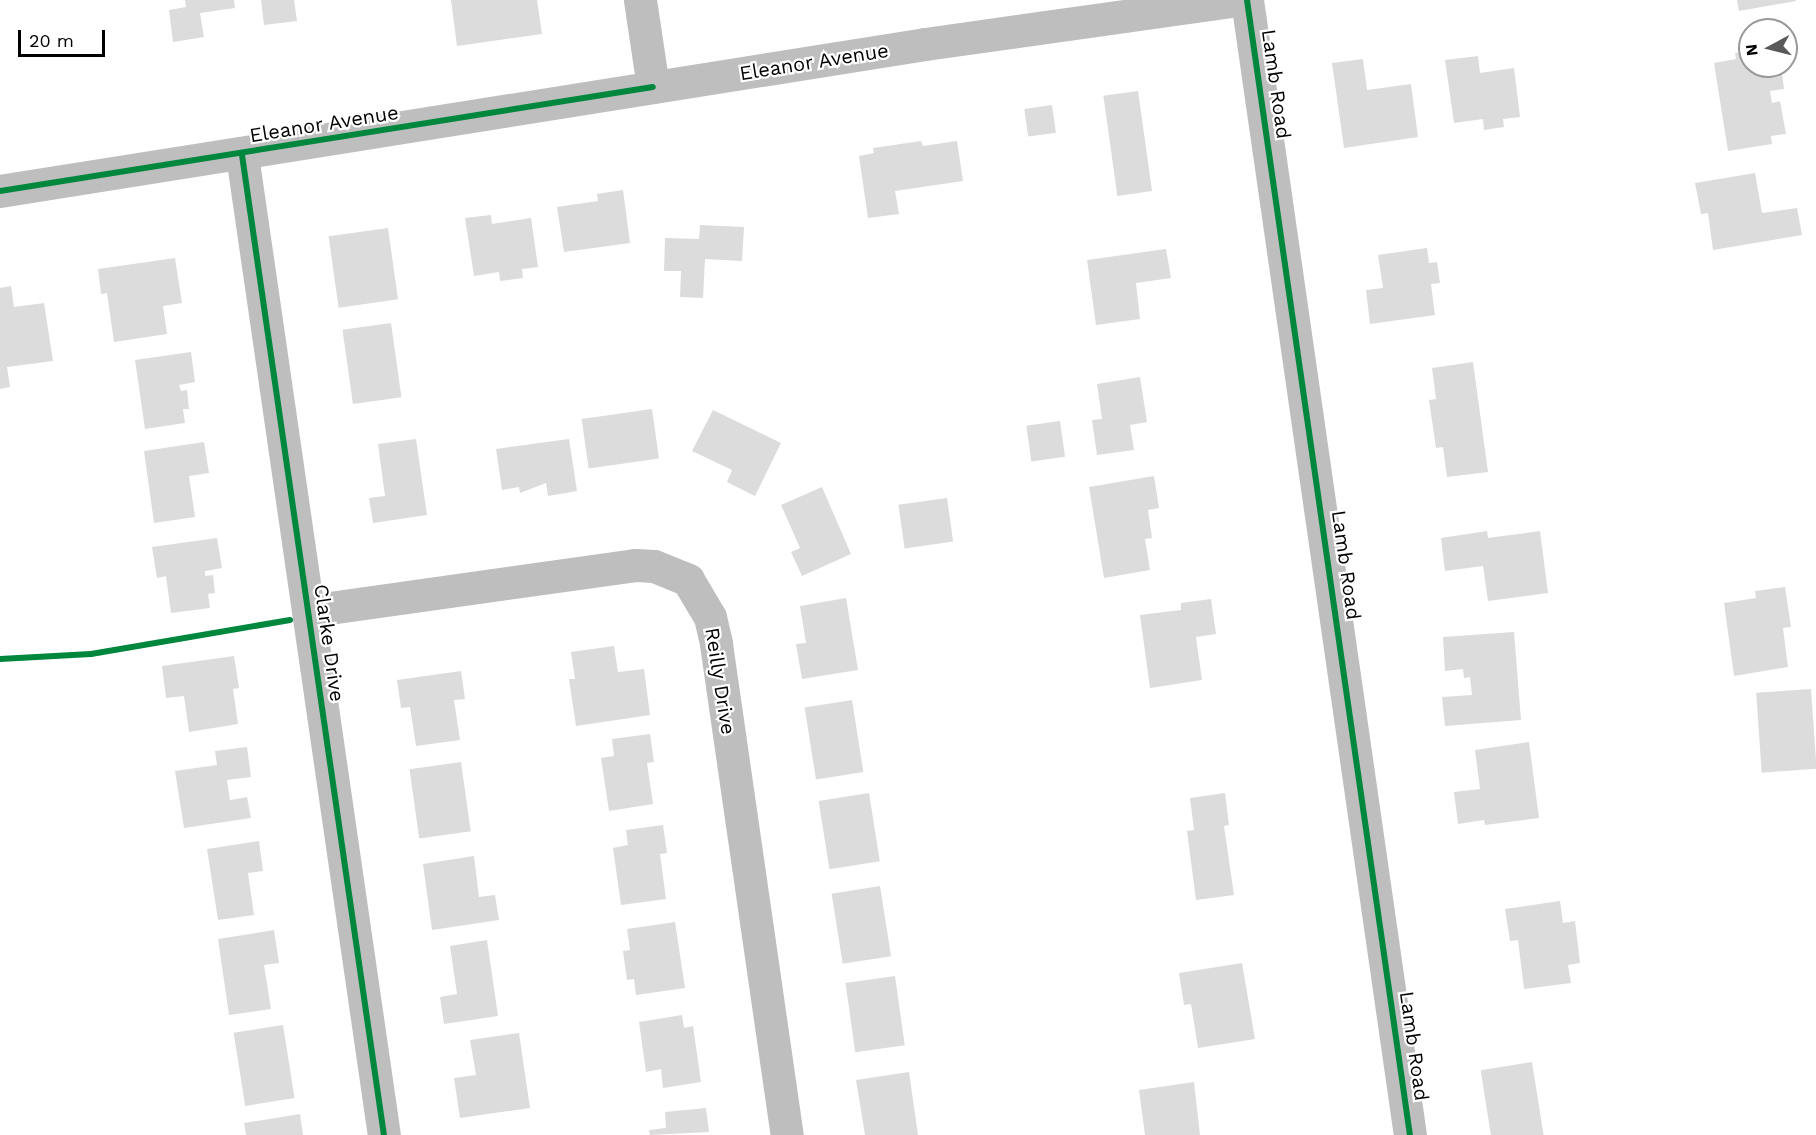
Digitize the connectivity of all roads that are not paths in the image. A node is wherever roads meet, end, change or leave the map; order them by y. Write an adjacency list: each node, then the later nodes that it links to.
1 (640, 0): 4 (street)
2 (1237, 0): 4 (street, Eleanor Avenue)
3 (1247, 0): 10 (street, Lamb Road)
4 (653, 87): 5 (street, Eleanor Avenue)
5 (242, 155): 6 (street, Eleanor Avenue); 7 (street, Clarke Drive)
6 (0, 191)
7 (308, 611): 8 (street, Clarke Drive); 9 (street, Reilly Drive)
8 (384, 1135)
9 (787, 1135)
10 (1410, 1135)

